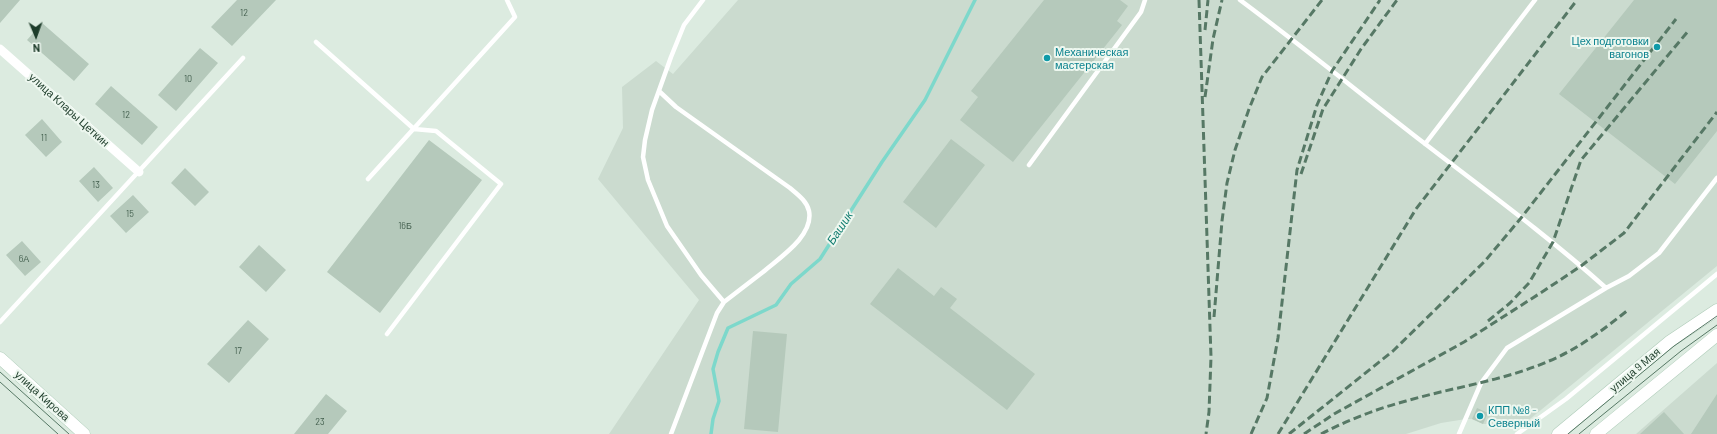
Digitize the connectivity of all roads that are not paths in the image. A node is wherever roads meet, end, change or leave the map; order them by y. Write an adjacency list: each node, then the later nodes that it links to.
1 (507, 0): 10 (lane)
2 (703, 0): 9 (lane)
3 (1145, 0): 12 (lane)
4 (1240, 0): 11 (lane)
5 (1535, 0): 11 (lane)
6 (316, 42): 10 (lane)
7 (0, 49): 13 (street, улица Клары Цеткин)
8 (243, 58): 13 (lane)
9 (660, 92): 18 (lane); 18 (lane)
10 (414, 129): 15 (lane); 21 (lane)
11 (1425, 144): 17 (lane)
12 (1029, 165)
13 (139, 172): 20 (lane)
14 (1717, 178): 17 (lane)
15 (368, 179)
16 (1717, 274): 27 (lane)
17 (1606, 288): 26 (lane)
18 (724, 302): 25 (lane)
19 (1717, 310): 28 (main road, улица 9 Мая)
20 (0, 322)
21 (387, 334)
22 (1717, 335): 29 (main road)
23 (0, 358): 24 (main road, улица Кирова)
24 (84, 434)
25 (671, 434)
26 (1459, 434)
27 (1517, 434)
28 (1558, 434)
29 (1596, 434)

